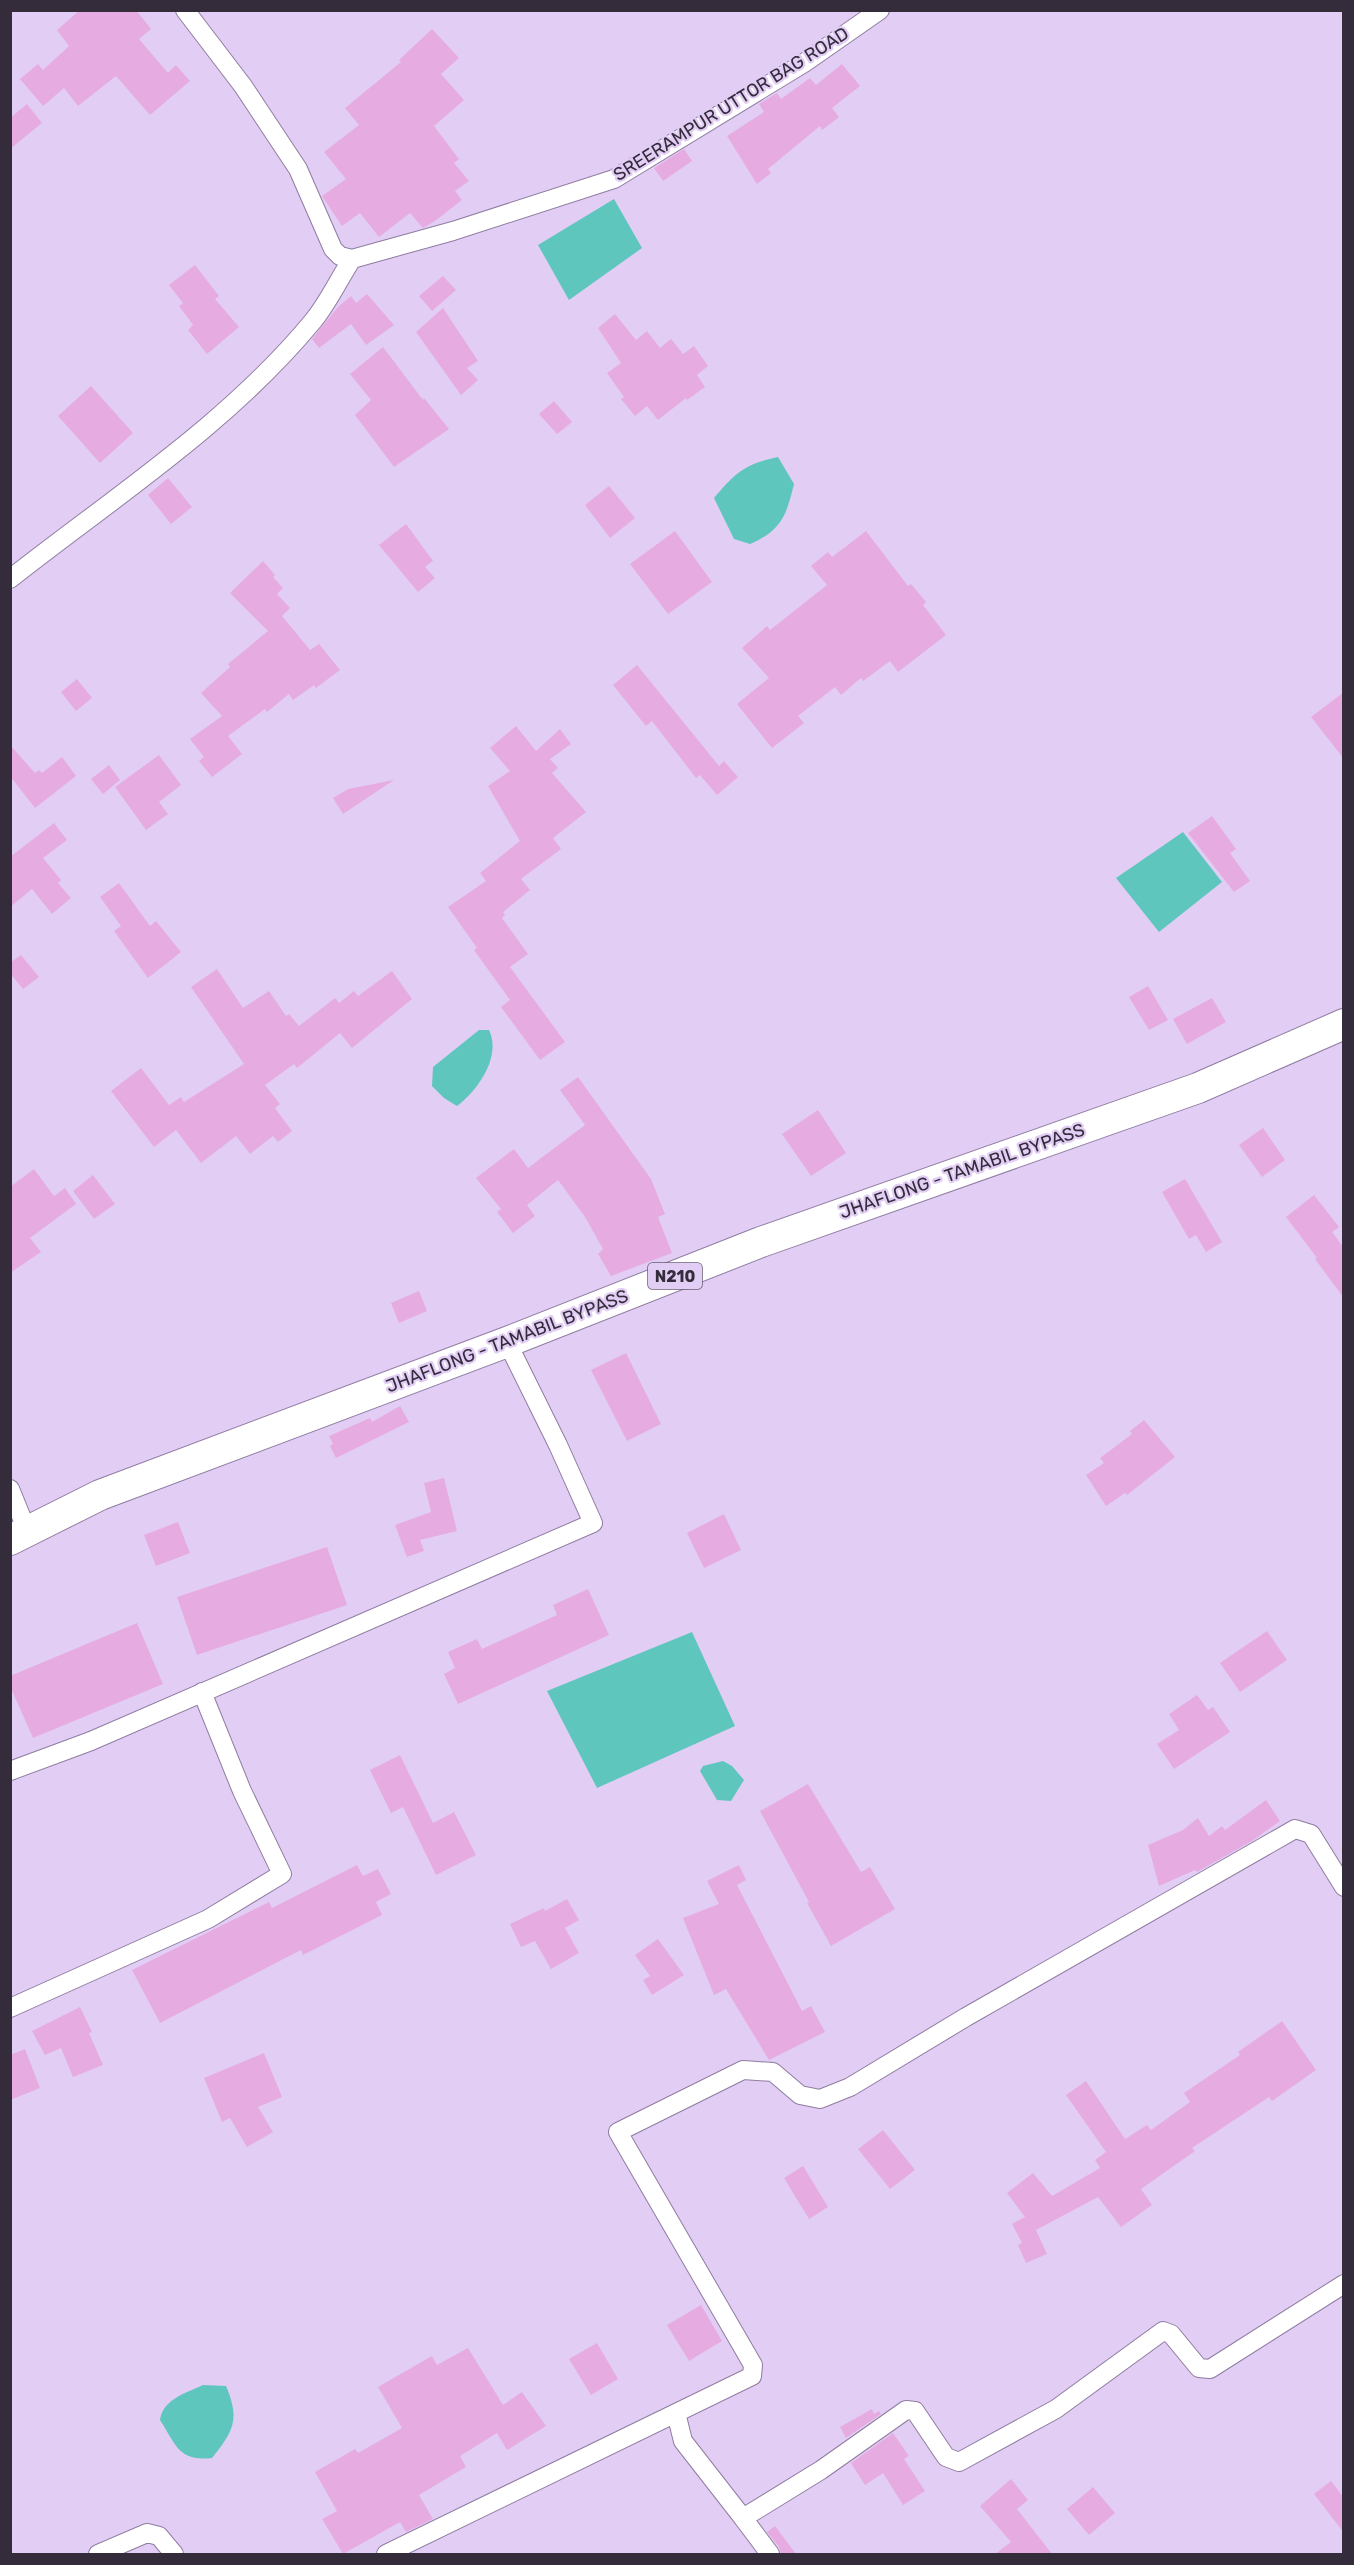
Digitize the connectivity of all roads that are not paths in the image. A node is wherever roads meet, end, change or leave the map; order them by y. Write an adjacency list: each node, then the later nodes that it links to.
1 (185, 10): 3 (street)
2 (880, 10): 3 (street, SREERAMPUR UTTOR BAG ROAD)
3 (352, 259): 4 (street)
4 (10, 579)
5 (1344, 1024): 6 (highway, JHAFLONG - TAMABIL BYPASS / N210)
6 (507, 1342): 8 (highway, JHAFLONG - TAMABIL BYPASS / N210); 9 (street)
7 (10, 1489): 8 (street)
8 (19, 1537)
9 (202, 1692): 10 (street); 12 (street)
10 (10, 1771)
11 (1344, 1887): 14 (street)
12 (10, 2008)
13 (1344, 2284): 15 (street)
14 (676, 2413): 15 (street); 18 (street)
15 (743, 2518): 19 (street)
16 (98, 2554): 17 (street)
17 (174, 2554)
18 (386, 2554)
19 (770, 2554)

